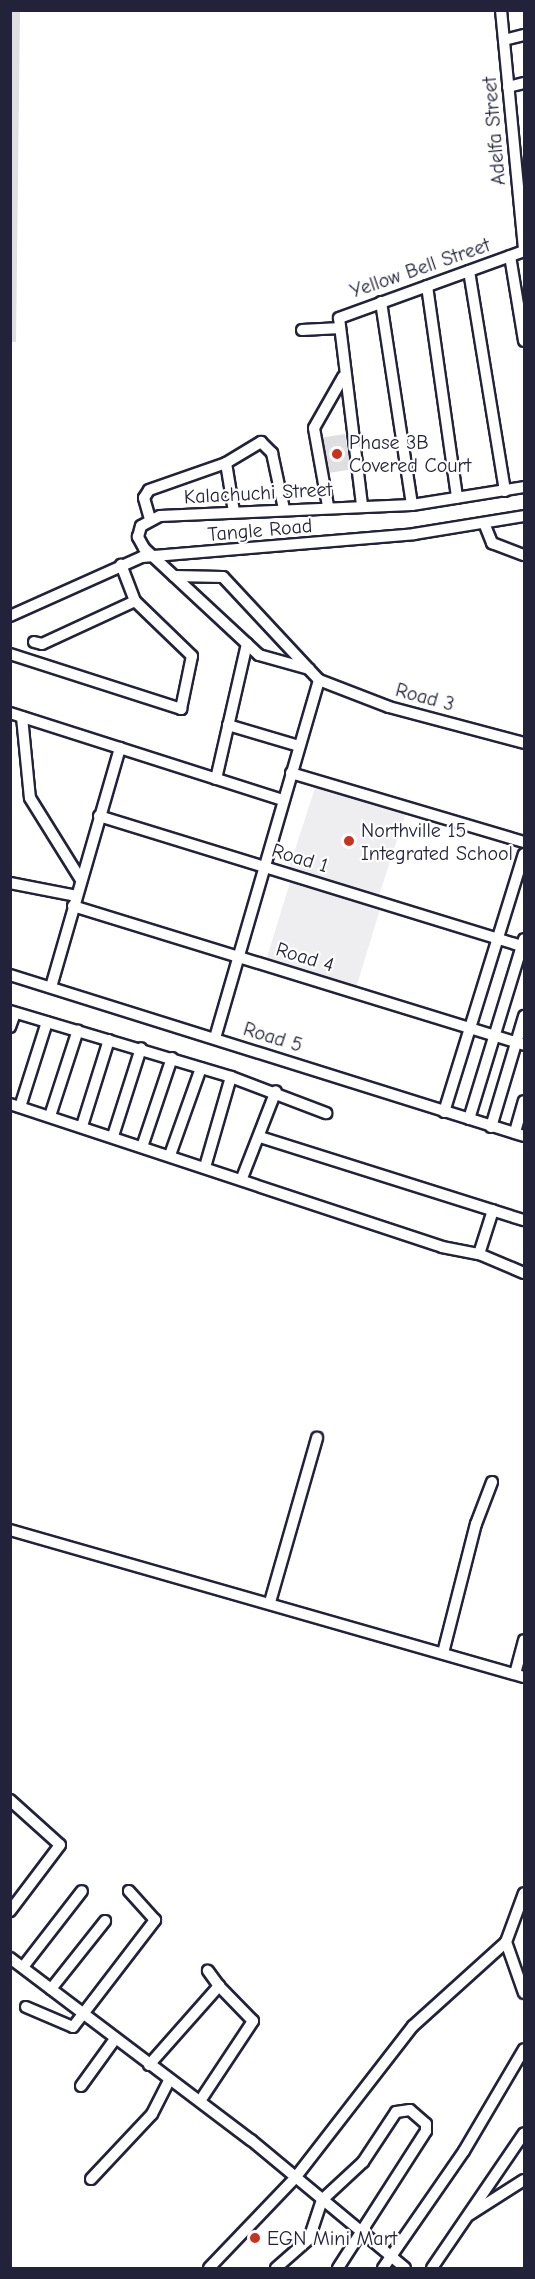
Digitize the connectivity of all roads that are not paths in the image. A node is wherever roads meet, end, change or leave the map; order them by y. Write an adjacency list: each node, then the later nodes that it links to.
1 (501, 10): 3 (street, Adelfa Street)
2 (525, 35): 3 (street)
3 (504, 39): 5 (street, Adelfa Street)
4 (525, 83): 5 (street)
5 (508, 87): 7 (street, Adelfa Street)
6 (525, 127): 7 (street)
7 (512, 129): 8 (street, Adelfa Street)
8 (520, 175): 9 (street, Adelfa Street)
9 (522, 223): 10 (street, Adelfa Street)
10 (525, 249): 11 (street, Yellow Bell Street)
11 (510, 256): 12 (street, Yellow Bell Street); 17 (street)
12 (470, 271): 13 (street, Yellow Bell Street); 21 (street)
13 (427, 286): 14 (street, Yellow Bell Street); 22 (street)
14 (381, 302): 15 (street, Yellow Bell Street); 23 (street)
15 (336, 328): 16 (street); 18 (street)
16 (302, 330)
17 (525, 341)
18 (343, 377): 24 (street); 25 (street)
19 (226, 463): 26 (street); 27 (street); 29 (street)
20 (525, 487): 21 (street, Kalachuchi Street)
21 (505, 491): 22 (street, Kalachuchi Street)
22 (457, 498): 23 (street, Kalachuchi Street)
23 (412, 504): 24 (street, Kalachuchi Street)
24 (362, 505): 25 (street, Kalachuchi Street)
25 (328, 506): 26 (street, Kalachuchi Street)
26 (284, 509): 27 (street, Kalachuchi Street)
27 (234, 512): 29 (street, Kalachuchi Street)
28 (525, 516): 30 (street, Tangle Road)
29 (150, 519): 32 (street)
30 (484, 523): 31 (street); 32 (street, Tangle Road)
31 (525, 555)
32 (154, 556): 33 (street, Tangle Road); 34 (street)
33 (121, 566): 35 (street); 36 (street, Tangle Road)
34 (174, 576): 38 (street); 40 (street)
35 (135, 601): 37 (street); 39 (street)
36 (11, 615)
37 (34, 642)
38 (247, 644): 40 (street); 44 (street)
39 (10, 654)
40 (309, 669): 41 (street)
41 (319, 680): 45 (street, Road 3); 46 (street)
42 (10, 712): 43 (street)
43 (22, 717): 47 (street); 55 (street)
44 (228, 725): 46 (street); 49 (street)
45 (525, 743)
46 (299, 746): 48 (street)
47 (120, 748): 49 (street); 51 (street)
48 (291, 773): 50 (street); 52 (street)
49 (216, 779): 50 (street)
50 (283, 800): 54 (street)
51 (99, 816): 54 (street, Road 1); 55 (street)
52 (525, 842)
53 (525, 854): 58 (street)
54 (266, 866): 58 (street, Road 1); 60 (street)
55 (81, 880): 57 (street)
56 (10, 883): 57 (street)
57 (75, 901): 60 (street, Road 4); 62 (street)
58 (498, 938): 59 (street, Road 1); 67 (street)
59 (524, 944): 69 (street)
60 (240, 957): 67 (street, Road 4); 70 (street)
61 (10, 975): 62 (street, Road 5)
62 (51, 987): 70 (street, Road 5)
63 (13, 1012): 65 (street); 66 (street)
64 (525, 1016): 72 (street)
65 (47, 1022): 68 (street); 79 (street)
66 (10, 1027)
67 (467, 1027): 69 (street, Road 4); 80 (street)
68 (78, 1030): 71 (street); 82 (street)
69 (493, 1037): 72 (street, Road 4); 83 (street)
70 (215, 1038): 80 (street, Road 5)
71 (109, 1040): 73 (street); 84 (street)
72 (520, 1044): 85 (street)
73 (141, 1048): 74 (street); 87 (street)
74 (172, 1058): 75 (street); 89 (street)
75 (201, 1068): 76 (street); 90 (street)
76 (231, 1077): 77 (street); 91 (street)
77 (276, 1091): 81 (street); 88 (street)
78 (525, 1101): 86 (street)
79 (15, 1106): 82 (street)
80 (444, 1112): 83 (street, Road 5)
81 (326, 1113)
82 (50, 1116): 84 (street)
83 (469, 1119): 85 (street, Road 5)
84 (82, 1126): 87 (street)
85 (491, 1126): 86 (street, Road 5)
86 (520, 1134)
87 (113, 1136): 89 (street)
88 (260, 1137): 92 (street); 93 (street)
89 (142, 1147): 90 (street)
90 (170, 1155): 91 (street)
91 (205, 1167): 92 (street)
92 (242, 1178): 95 (street)
93 (493, 1210): 94 (street); 95 (street)
94 (525, 1220)
95 (479, 1254): 96 (street)
96 (525, 1273)
97 (317, 1438): 100 (street)
98 (492, 1482): 102 (street)
99 (10, 1530): 100 (street)
100 (270, 1602): 102 (street)
101 (525, 1641): 103 (street)
102 (443, 1653): 103 (street)
103 (520, 1676)
104 (10, 1800): 108 (street)
105 (82, 1891): 113 (street)
106 (129, 1891): 119 (street)
107 (525, 1893): 109 (street)
108 (10, 1911)
109 (521, 1918): 111 (street)
110 (105, 1921): 116 (street)
111 (506, 1942): 117 (street); 129 (street)
112 (10, 1958): 113 (street)
113 (23, 1967): 116 (street)
114 (208, 1971): 115 (street)
115 (219, 1986): 122 (street); 125 (street)
116 (51, 1989): 119 (street)
117 (525, 1993)
118 (26, 2007): 119 (street)
119 (84, 2014): 120 (street)
120 (115, 2039): 122 (street); 124 (street)
121 (525, 2049): 135 (street)
122 (150, 2065): 123 (street)
123 (170, 2081): 125 (street); 130 (street)
124 (81, 2086)
125 (200, 2101): 129 (street)
126 (525, 2133): 128 (street)
127 (525, 2148): 128 (street)
128 (511, 2153): 133 (street)
129 (295, 2178): 132 (street); 136 (street)
130 (91, 2179)
131 (525, 2180): 133 (street)
132 (322, 2200): 134 (street); 134 (street); 137 (street)
133 (468, 2216): 141 (street)
134 (357, 2234): 135 (street); 138 (street)
135 (389, 2257): 139 (street); 140 (street)
136 (209, 2268)
137 (276, 2268)
138 (338, 2268)
139 (383, 2268)
140 (405, 2268)
141 (432, 2268)

